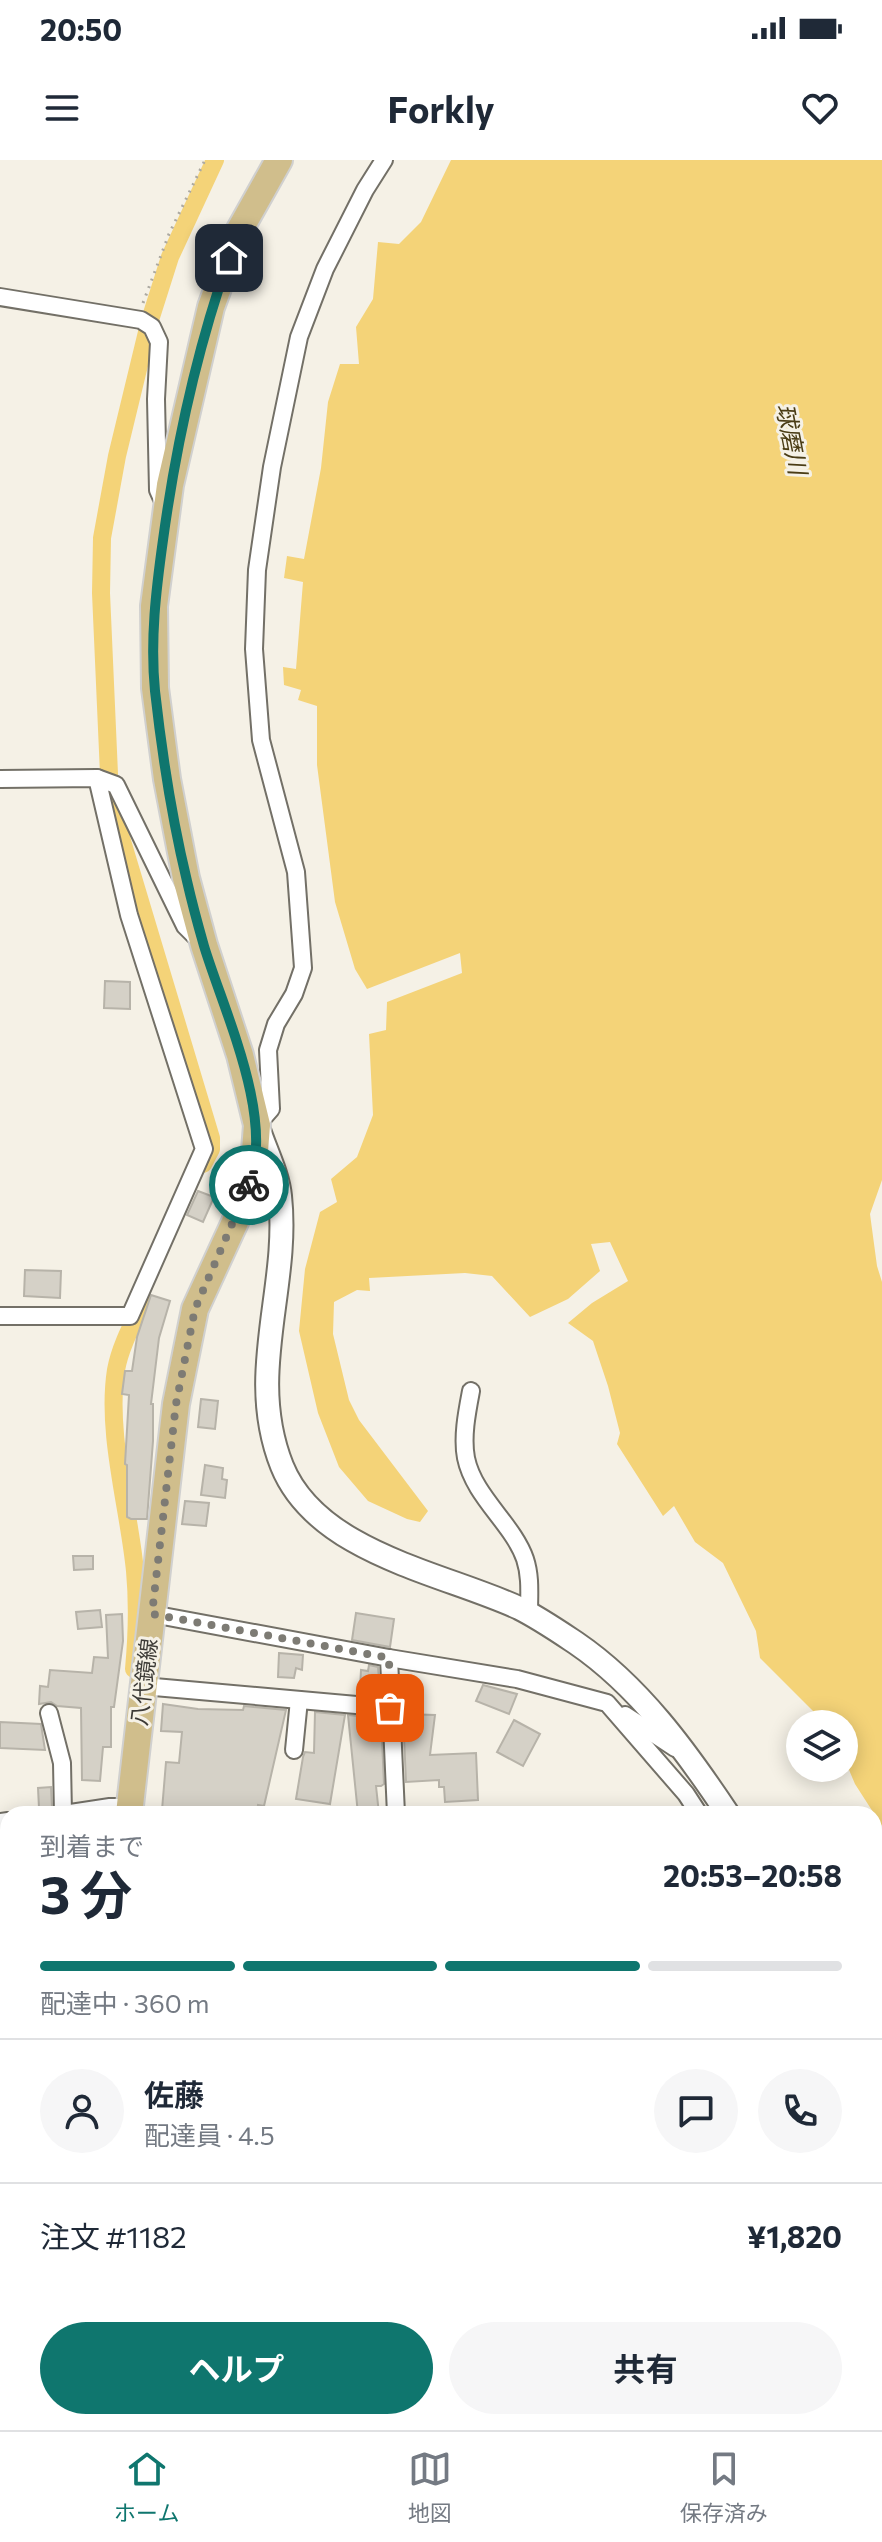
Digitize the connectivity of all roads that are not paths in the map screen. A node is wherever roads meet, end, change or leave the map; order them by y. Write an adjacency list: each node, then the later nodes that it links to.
1 (279, 160): 4 (main road, 八代鏡線)
2 (384, 160): 8 (street)
3 (0, 297): 4 (street)
4 (167, 512): 7 (main road, 八代鏡線)
5 (97, 778): 6 (street); 7 (street); 9 (street)
6 (0, 779)
7 (204, 945): 8 (main road, 八代鏡線)
8 (257, 1125): 11 (main road, 八代鏡線); 12 (street)
9 (0, 1316)
10 (471, 1391): 12 (street)
11 (152, 1614): 13 (street); 14 (main road, 八代鏡線)
12 (529, 1614): 20 (street)
13 (389, 1658): 16 (street); 17 (street)
14 (143, 1686): 15 (street); 22 (main road, 八代鏡線)
15 (299, 1700): 17 (street); 19 (street)
16 (607, 1703): 20 (street); 24 (street)
17 (390, 1708): 23 (street)
18 (49, 1713): 21 (street)
19 (294, 1750)
20 (691, 1759): 25 (street)
21 (64, 1806)
22 (129, 1806)
23 (396, 1806)
24 (694, 1806)
25 (723, 1806)

